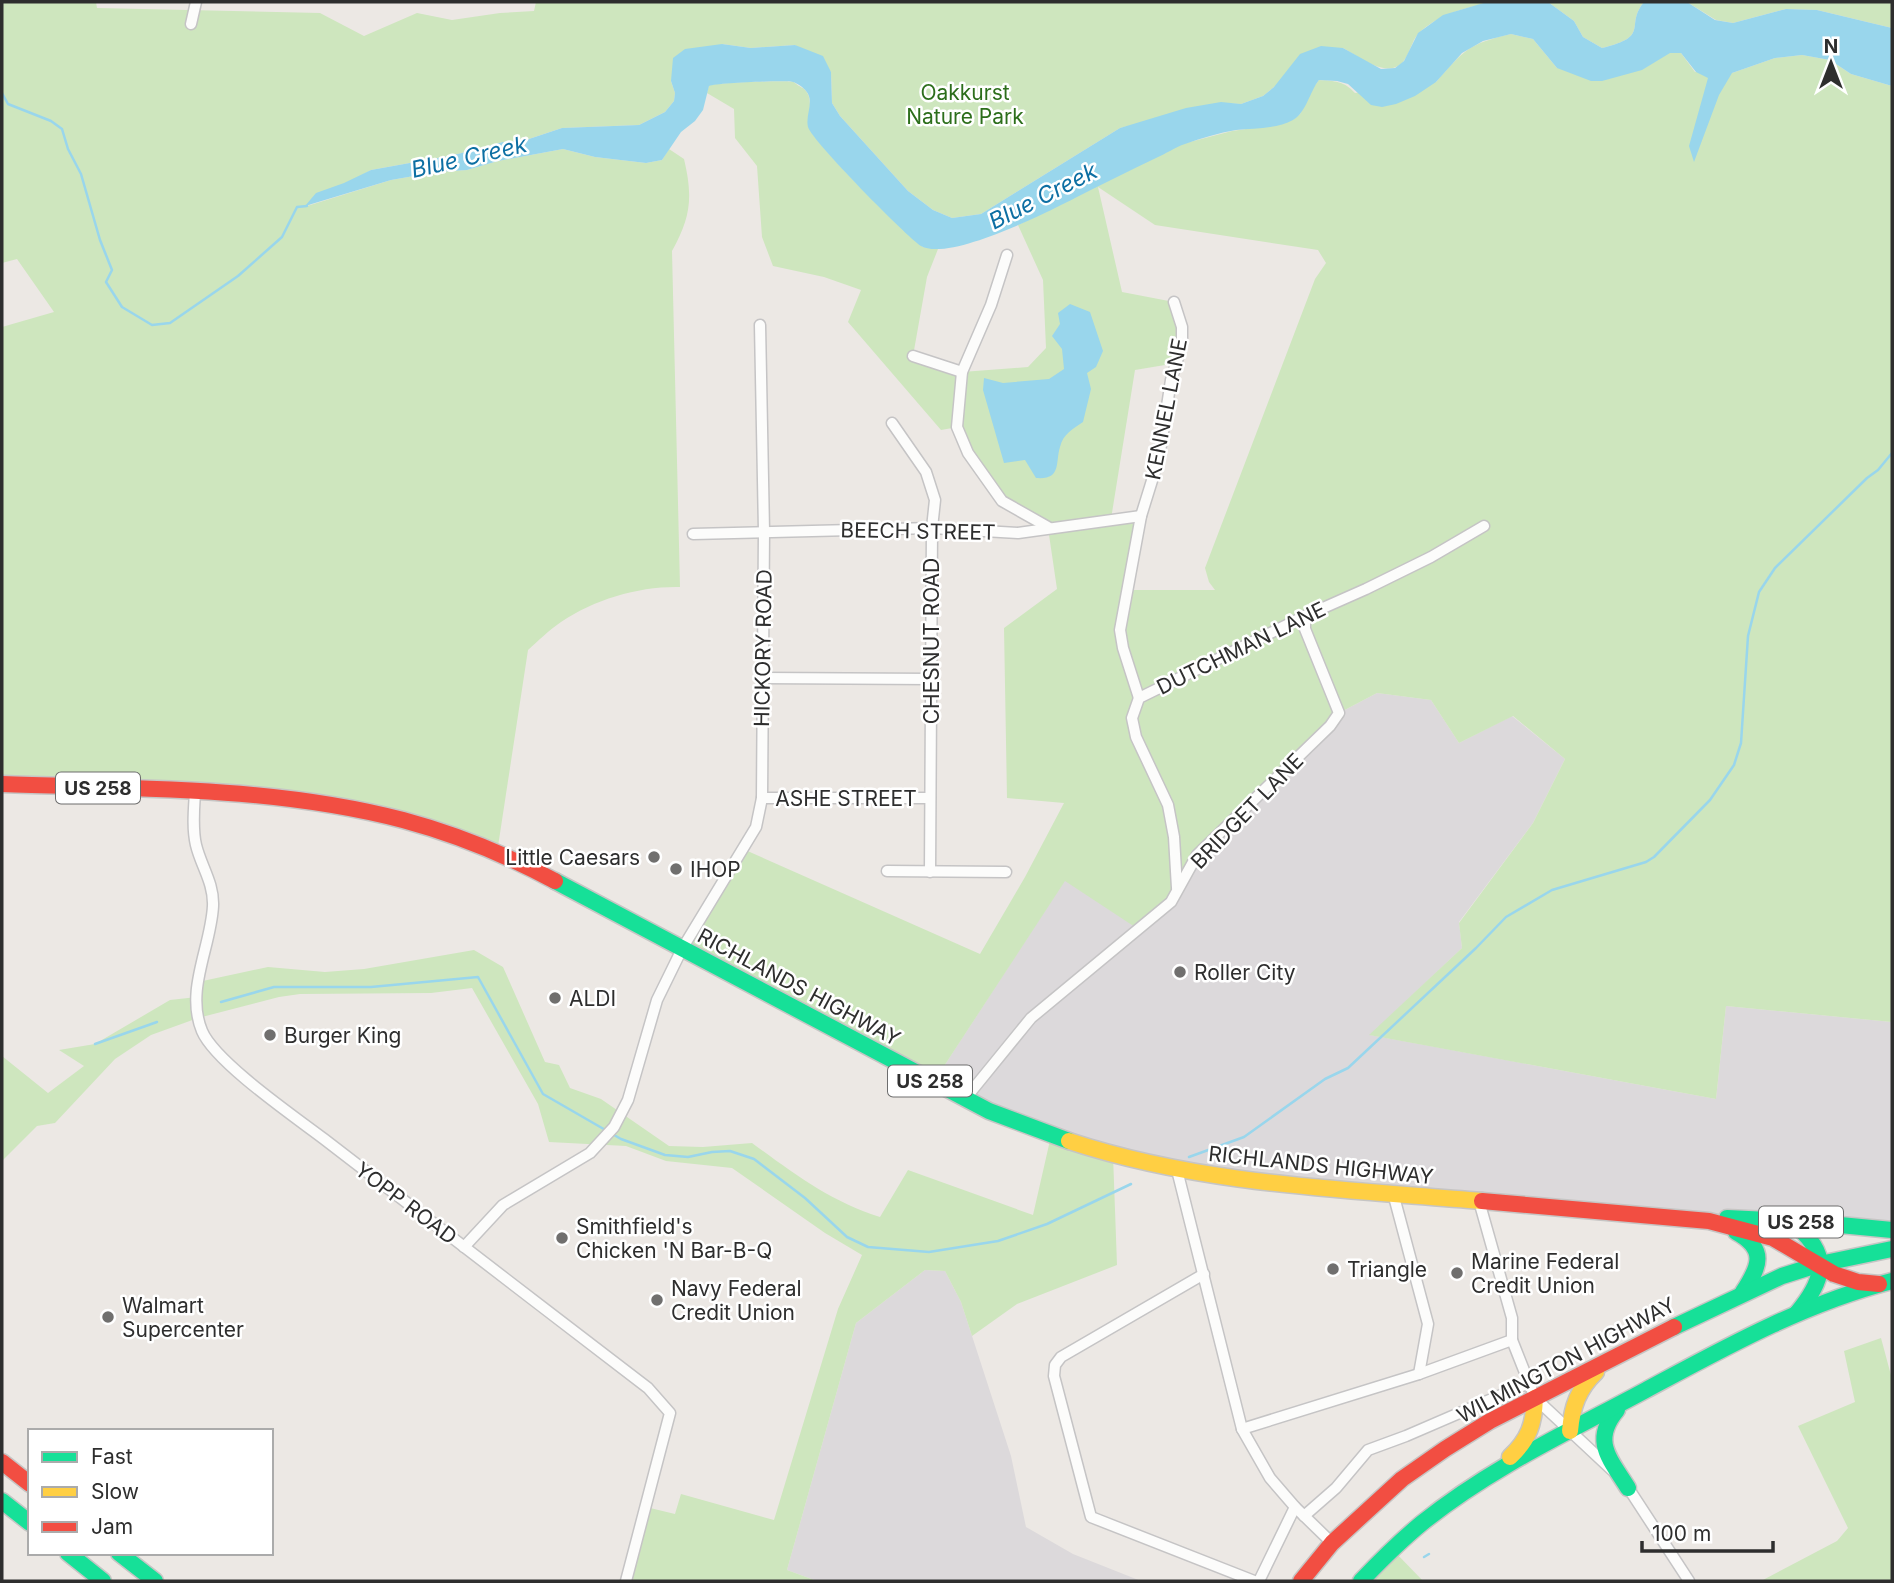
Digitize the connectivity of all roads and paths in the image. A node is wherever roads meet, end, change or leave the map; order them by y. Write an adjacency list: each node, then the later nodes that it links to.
1 (196, 2): 2 (street)
2 (191, 24)
3 (1007, 255): 7 (street)
4 (1174, 302): 9 (street, KENNEL LANE)
5 (760, 326): 13 (street, HICKORY ROAD)
6 (913, 356): 7 (street)
7 (962, 372): 11 (street)
8 (892, 423): 12 (street, CHESNUT ROAD)
9 (1141, 516): 11 (street, BEECH STREET); 18 (street, KENNEL LANE)
10 (1484, 526): 15 (street, DUTCHMAN LANE)
11 (1048, 527): 12 (street, BEECH STREET)
12 (932, 528): 13 (street, BEECH STREET); 17 (street, CHESNUT ROAD)
13 (764, 531): 14 (street, BEECH STREET); 16 (street, HICKORY ROAD)
14 (693, 534)
15 (1305, 616): 18 (street, DUTCHMAN LANE); 26 (street, BRIDGET LANE)
16 (762, 678): 17 (street); 21 (street, HICKORY ROAD)
17 (932, 679): 22 (street, CHESNUT ROAD)
18 (1139, 698): 26 (street, DUTCHMAN LANE)
19 (2, 784): 20 (main road, RICHLANDS HIGHWAY / US 258)
20 (195, 792): 27 (main road, RICHLANDS HIGHWAY / US 258); 35 (street, YOPP ROAD)
21 (762, 798): 22 (street, ASHE STREET); 27 (street, HICKORY ROAD)
22 (930, 798): 24 (street, CHESNUT ROAD)
23 (887, 872): 24 (street)
24 (930, 872): 25 (street)
25 (1006, 872)
26 (1177, 889): 28 (street, BRIDGET LANE)
27 (682, 949): 28 (main road, RICHLANDS HIGHWAY / US 258); 35 (street, HICKORY ROAD)
28 (965, 1099): 29 (main road, RICHLANDS HIGHWAY / US 258)
29 (1177, 1170): 30 (main road, RICHLANDS HIGHWAY / US 258); 38 (street)
30 (1393, 1193): 31 (main road, RICHLANDS HIGHWAY / US 258); 44 (street)
31 (1479, 1201): 32 (main road, RICHLANDS HIGHWAY / US 258); 42 (street)
32 (1709, 1221): 33 (main road, RICHLANDS HIGHWAY / US 258); 37 (main road, RICHLANDS HIGHWAY / US 258); 40 (main road)
33 (1792, 1222): 34 (main road, RICHLANDS HIGHWAY / US 258); 37 (main road)
34 (1892, 1230)
35 (464, 1247): 62 (street, YOPP ROAD)
36 (1892, 1249): 37 (main road, WILMINGTON HIGHWAY)
37 (1820, 1264): 39 (main road, RICHLANDS HIGHWAY / US 258); 40 (main road, WILMINGTON HIGHWAY); 41 (main road)
38 (1204, 1274): 47 (street); 63 (street)
39 (1886, 1282): 41 (main road)
40 (1741, 1294): 43 (main road, WILMINGTON HIGHWAY)
41 (1795, 1315): 46 (main road)
42 (1512, 1340): 44 (street); 45 (street)
43 (1621, 1353): 45 (main road, WILMINGTON HIGHWAY); 48 (main road)
44 (1419, 1374): 47 (street)
45 (1532, 1391): 48 (street); 50 (main road); 55 (street); 57 (main road, WILMINGTON HIGHWAY)
46 (1622, 1403): 48 (main road); 52 (main road)
47 (1242, 1429): 54 (street)
48 (1570, 1431): 50 (main road); 52 (street)
49 (2, 1462): 51 (main road)
50 (1483, 1480): 65 (main road)
51 (28, 1482)
52 (1628, 1488): 66 (street)
53 (2, 1501): 56 (main road)
54 (1295, 1507): 55 (street); 63 (street)
55 (1304, 1516): 57 (street)
56 (28, 1521)
57 (1332, 1543): 64 (main road, WILMINGTON HIGHWAY)
58 (70, 1555): 60 (main road)
59 (121, 1555): 61 (main road)
60 (103, 1581)
61 (155, 1581)
62 (626, 1581)
63 (1256, 1581)
64 (1301, 1581)
65 (1362, 1581)
66 (1689, 1581)

